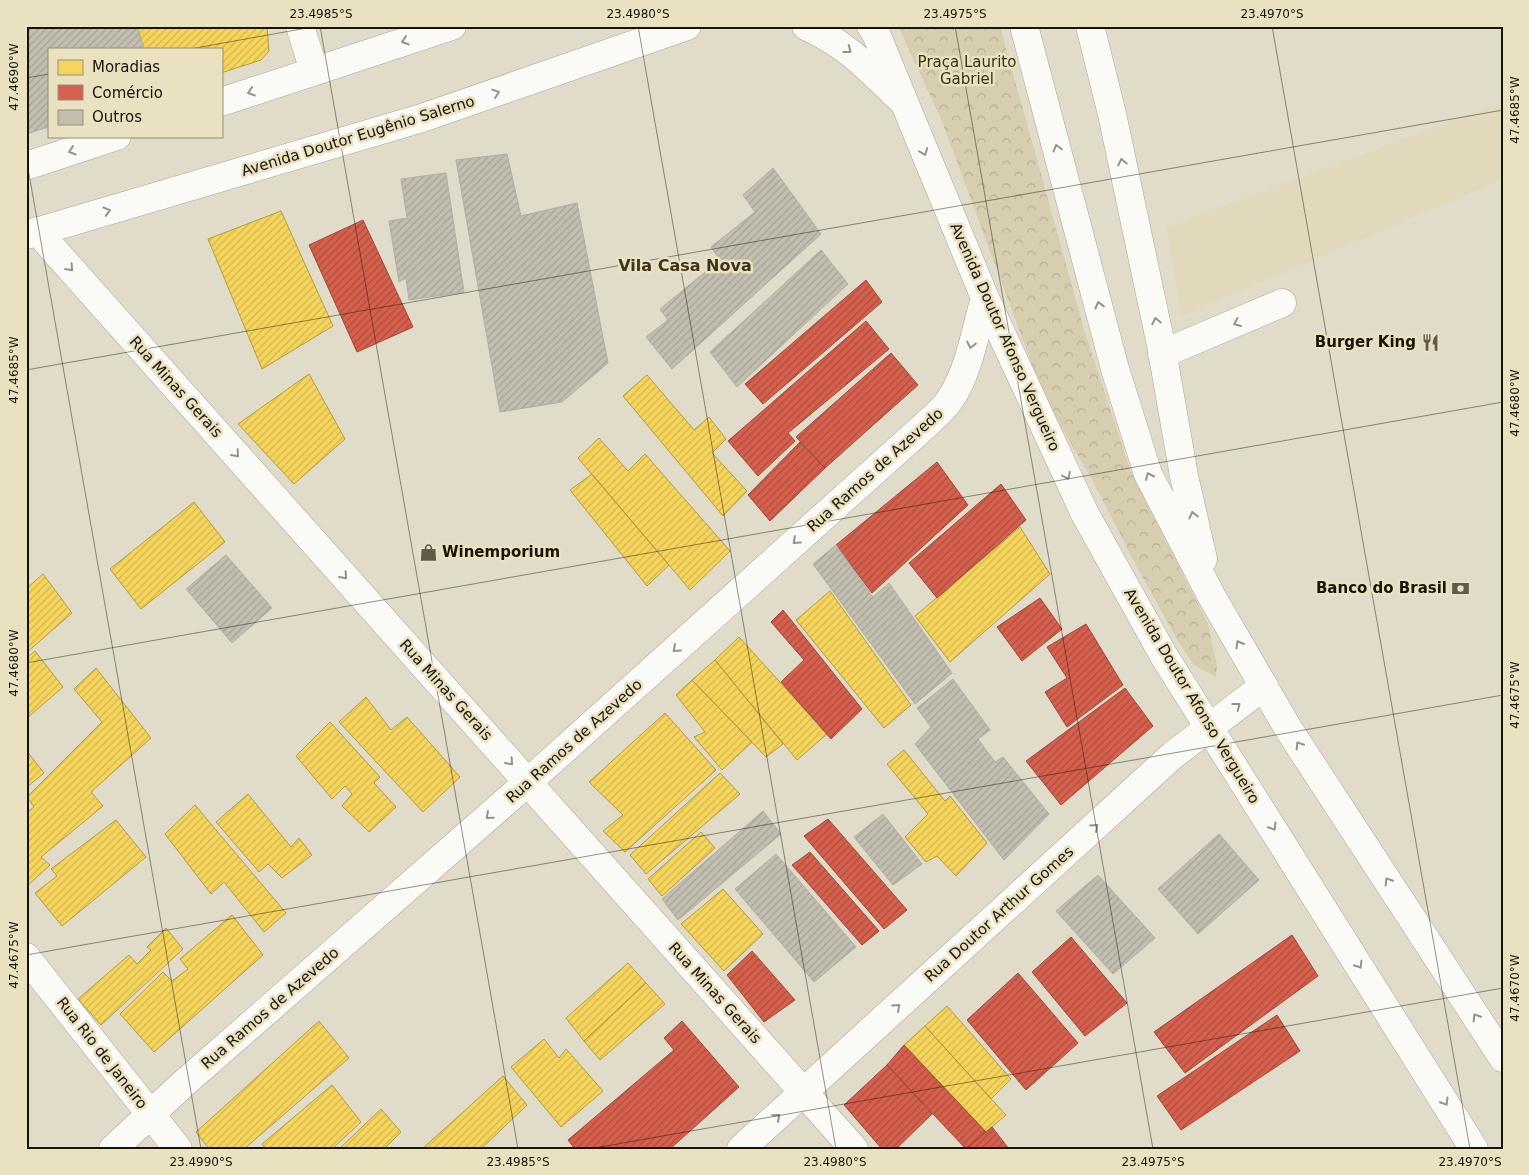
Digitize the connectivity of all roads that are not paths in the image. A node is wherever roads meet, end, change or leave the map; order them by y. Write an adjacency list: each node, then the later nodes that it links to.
1 (300, 26): 8 (main road)
2 (452, 26): 8 (main road, one-way to 8)
3 (687, 26): 13 (main road, Avenida Doutor Eugênio Salerno, one-way to 3)
4 (806, 26): 10 (main road, one-way to 10)
5 (1024, 26): 17 (main road, one-way to 5)
6 (1090, 26): 16 (main road, one-way to 6)
7 (874, 29): 10 (main road, Avenida Doutor Afonso Vergueiro)
8 (314, 71): 9 (main road, one-way to 9)
9 (222, 102)
10 (907, 106): 14 (main road, Avenida Doutor Afonso Vergueiro, one-way to 14)
11 (111, 138): 12 (main road, one-way to 12)
12 (26, 166)
13 (32, 233): 20 (main road, Rua Minas Gerais, one-way to 20)
14 (984, 298): 19 (main road, Avenida Doutor Afonso Vergueiro, one-way to 19); 20 (main road, Rua Ramos de Azevedo, one-way to 20)
15 (1282, 303): 16 (main road, one-way to 16)
16 (1162, 354): 17 (main road, one-way to 16)
17 (1212, 596): 18 (main road, one-way to 17)
18 (1264, 686): 19 (main road, Rua Doutor Arthur Gomes, one-way to 18); 22 (main road, one-way to 18)
19 (1210, 726): 23 (main road, Rua Doutor Arthur Gomes, one-way to 19); 29 (main road, Avenida Doutor Afonso Vergueiro, one-way to 29)
20 (528, 782): 23 (main road, Rua Minas Gerais); 24 (main road, Rua Ramos de Azevedo, one-way to 24)
21 (26, 957): 24 (main road, Rua Rio de Janeiro)
22 (1503, 1058)
23 (804, 1093): 27 (main road, Rua Doutor Arthur Gomes, one-way to 23); 28 (main road, Rua Minas Gerais)
24 (151, 1115): 25 (main road, Rua Ramos de Azevedo); 26 (main road, Rua Rio de Janeiro)
25 (113, 1149)
26 (178, 1149)
27 (740, 1149)
28 (854, 1149)
29 (1474, 1149)

